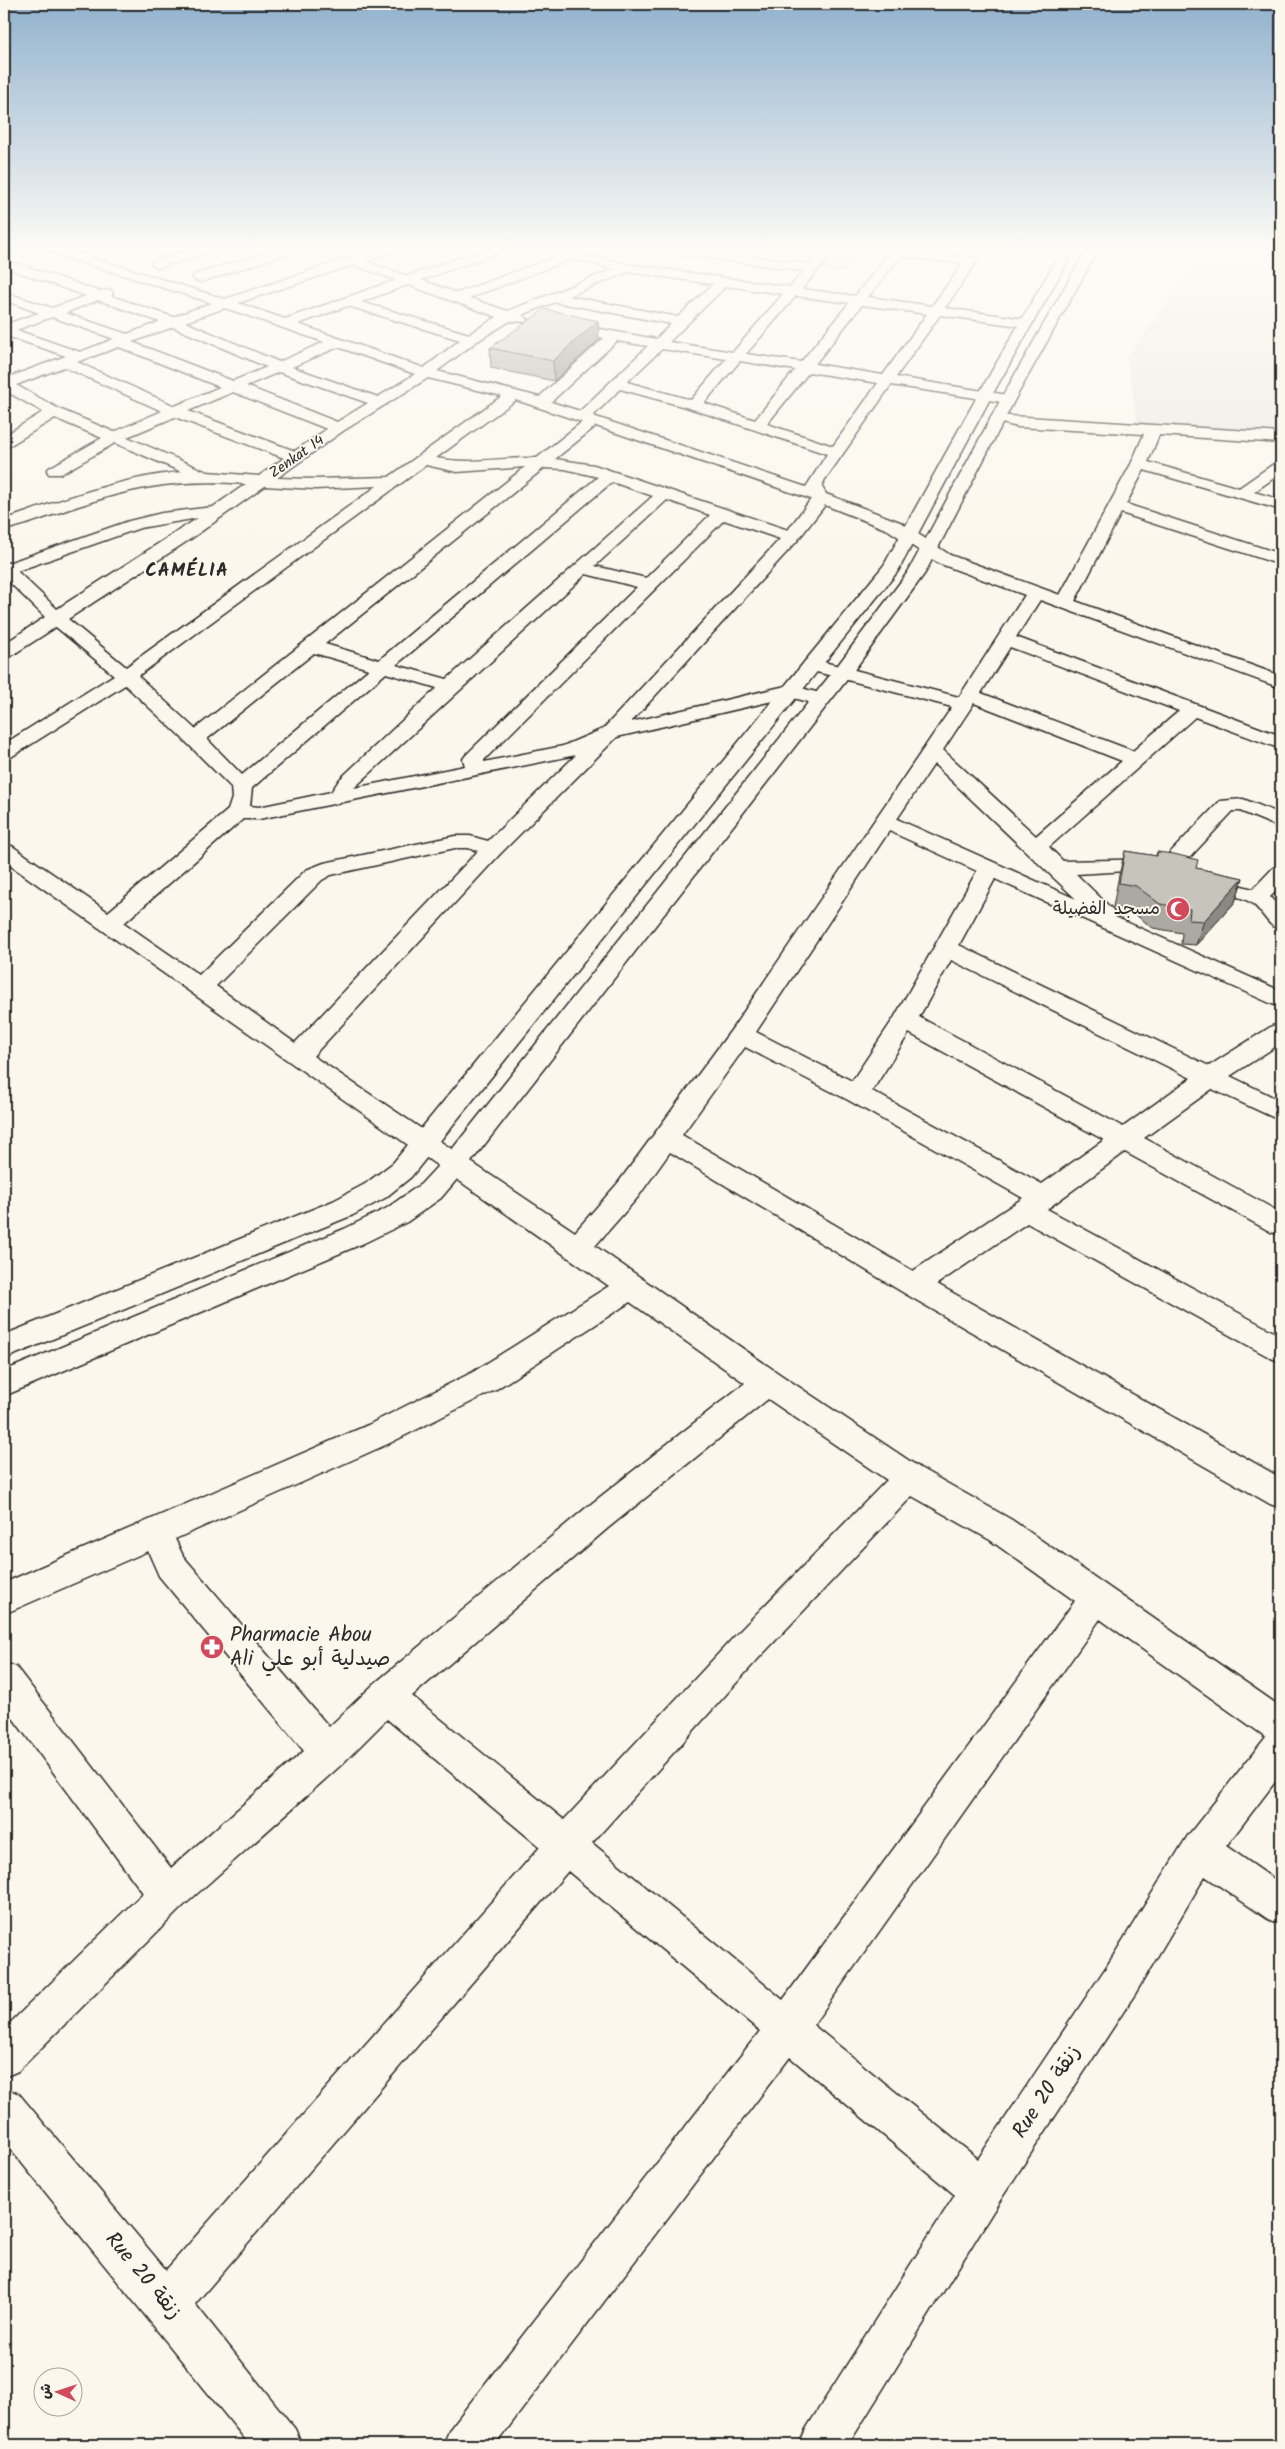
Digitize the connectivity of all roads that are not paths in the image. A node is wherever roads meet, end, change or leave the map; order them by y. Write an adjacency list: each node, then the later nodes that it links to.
1 (58, 364): 20 (street)
2 (69, 364): 30 (street)
3 (179, 364): 23 (street)
4 (273, 364): 16 (street)
5 (285, 364): 16 (street)
6 (401, 364): 19 (street)
7 (437, 364): 19 (street, Zenkat 14)
8 (583, 364): 27 (street)
9 (637, 364): 22 (street)
10 (730, 364): 28 (street)
11 (787, 364): 17 (street)
12 (808, 364): 17 (street)
13 (899, 364): 21 (street)
14 (1002, 364): 25 (street)
15 (1028, 364): 29 (street)
16 (279, 367): 23 (street); 26 (street)
17 (806, 367): 21 (street); 33 (street)
18 (4, 369): 20 (street)
19 (426, 373): 24 (street); 26 (street, Zenkat 14)
20 (23, 377): 31 (street)
21 (888, 380): 25 (street); 39 (street)
22 (617, 384): 28 (street); 32 (street)
23 (232, 387): 30 (street); 34 (street)
24 (514, 394): 27 (street); 41 (street)
25 (985, 395): 29 (street); 62 (street)
26 (379, 402): 34 (street, Zenkat 14)
27 (540, 404): 32 (street)
28 (694, 405): 33 (street)
29 (1003, 409): 35 (street); 64 (street)
30 (174, 411): 36 (street); 40 (street)
31 (54, 412): 36 (street); 38 (street)
32 (588, 420): 42 (street); 52 (street)
33 (758, 426): 39 (street)
34 (338, 428): 40 (street, Zenkat 14)
35 (1154, 430): 37 (street); 43 (street)
36 (115, 437): 45 (street); 47 (street)
37 (1281, 438)
38 (4, 443)
39 (836, 452): 52 (street)
40 (296, 457): 48 (street, Zenkat 14)
41 (425, 460): 42 (street); 49 (street)
42 (543, 462): 46 (street); 73 (street)
43 (1140, 464): 51 (street); 54 (street)
44 (1281, 466): 51 (street)
45 (55, 471)
46 (610, 474): 50 (street); 76 (street)
47 (208, 478): 48 (street); 58 (street)
48 (264, 481): 49 (street); 56 (street, Zenkat 14)
49 (391, 482): 78 (street)
50 (666, 494): 57 (street); 66 (street)
51 (1242, 494): 53 (street)
52 (820, 497): 62 (street); 63 (street)
53 (1281, 505)
54 (1116, 506): 65 (street); 70 (street)
55 (12, 508): 58 (street)
56 (220, 512): 59 (street); 61 (street, Zenkat 14)
57 (722, 513): 63 (street); 68 (street)
58 (38, 514): 60 (street)
59 (134, 524): 61 (street); 67 (street)
60 (4, 525)
61 (186, 534): 71 (street, Zenkat 14)
62 (909, 536): 64 (street); 75 (street)
63 (791, 537): 85 (street)
64 (927, 550): 69 (street); 77 (street)
65 (1281, 560)
66 (582, 568): 68 (street); 80 (street)
67 (4, 569): 71 (street)
68 (649, 584): 91 (street)
69 (1035, 594): 70 (street); 72 (street)
70 (1064, 604): 79 (street)
71 (56, 619): 74 (street, Zenkat 14); 78 (street)
72 (1006, 639): 83 (street); 84 (street)
73 (310, 646): 76 (street); 86 (street)
74 (4, 652)
75 (812, 665): 77 (street); 81 (street)
76 (383, 667): 80 (street); 92 (street)
77 (842, 673): 82 (street); 83 (street)
78 (126, 676): 86 (street); 89 (street)
79 (1281, 682)
80 (451, 686): 93 (street)
81 (790, 691): 82 (street); 85 (street); 120 (street)
82 (820, 699): 121 (street)
83 (967, 699): 88 (street); 90 (street)
84 (1193, 709): 87 (street); 90 (street)
85 (610, 733): 91 (street); 98 (street)
86 (196, 738): 92 (street)
87 (1281, 743)
88 (932, 751): 96 (street); 97 (street)
89 (4, 752)
90 (1136, 759): 97 (street)
91 (477, 769): 93 (street)
92 (242, 786): 94 (street)
93 (342, 797): 94 (street)
94 (238, 812): 106 (street)
95 (1278, 816): 100 (street)
96 (884, 822): 102 (street); 113 (street)
97 (1036, 847): 101 (street)
98 (492, 849): 109 (street); 114 (street)
99 (4, 851): 106 (street)
100 (1172, 863): 101 (street); 104 (street)
101 (1057, 868): 107 (street)
102 (989, 870): 107 (street); 108 (street)
103 (1281, 873): 104 (street)
104 (1258, 897): 105 (street)
105 (1281, 923)
106 (109, 924): 109 (street)
107 (1119, 929): 110 (street)
108 (946, 948): 111 (street); 115 (street)
109 (201, 987): 114 (street)
110 (1281, 1000)
111 (905, 1020): 116 (street); 119 (street)
112 (1281, 1032): 115 (street)
113 (741, 1035): 116 (street); 118 (street)
114 (297, 1057): 120 (street)
115 (1210, 1077): 117 (street); 119 (street)
116 (857, 1094): 122 (street)
117 (1281, 1112)
118 (666, 1137): 124 (street); 125 (street)
119 (1124, 1138): 122 (street); 123 (street)
120 (425, 1144): 121 (street); 127 (street)
121 (455, 1164): 124 (street); 130 (street)
122 (1034, 1203): 125 (street); 128 (street)
123 (1281, 1224)
124 (577, 1248): 126 (street)
125 (914, 1284): 132 (street)
126 (630, 1287): 129 (street); 133 (street)
127 (4, 1348)
128 (1281, 1350)
129 (767, 1382): 131 (street); 137 (street)
130 (4, 1384)
131 (909, 1478): 134 (street); 141 (street)
132 (1281, 1494)
133 (156, 1532): 135 (street); 140 (street)
134 (1096, 1598): 138 (street); 145 (street)
135 (4, 1599)
136 (4, 1680): 143 (street)
137 (386, 1696): 140 (street); 141 (street)
138 (1281, 1727)
139 (1281, 1746): 142 (street, Rue 20 زنقة)
140 (328, 1753): 143 (street)
141 (566, 1845): 145 (street); 149 (street)
142 (1200, 1850): 144 (street); 148 (street, Rue 20 زنقة)
143 (168, 1895): 146 (street)
144 (1281, 1906)
145 (787, 2028): 148 (street); 151 (street)
146 (4, 2057)
147 (4, 2109): 149 (street, Rue 20 زنقة)
148 (982, 2190): 152 (street, Rue 20 زنقة)
149 (166, 2304): 150 (street, Rue 20 زنقة)
150 (279, 2445)
151 (466, 2445)
152 (822, 2445)

